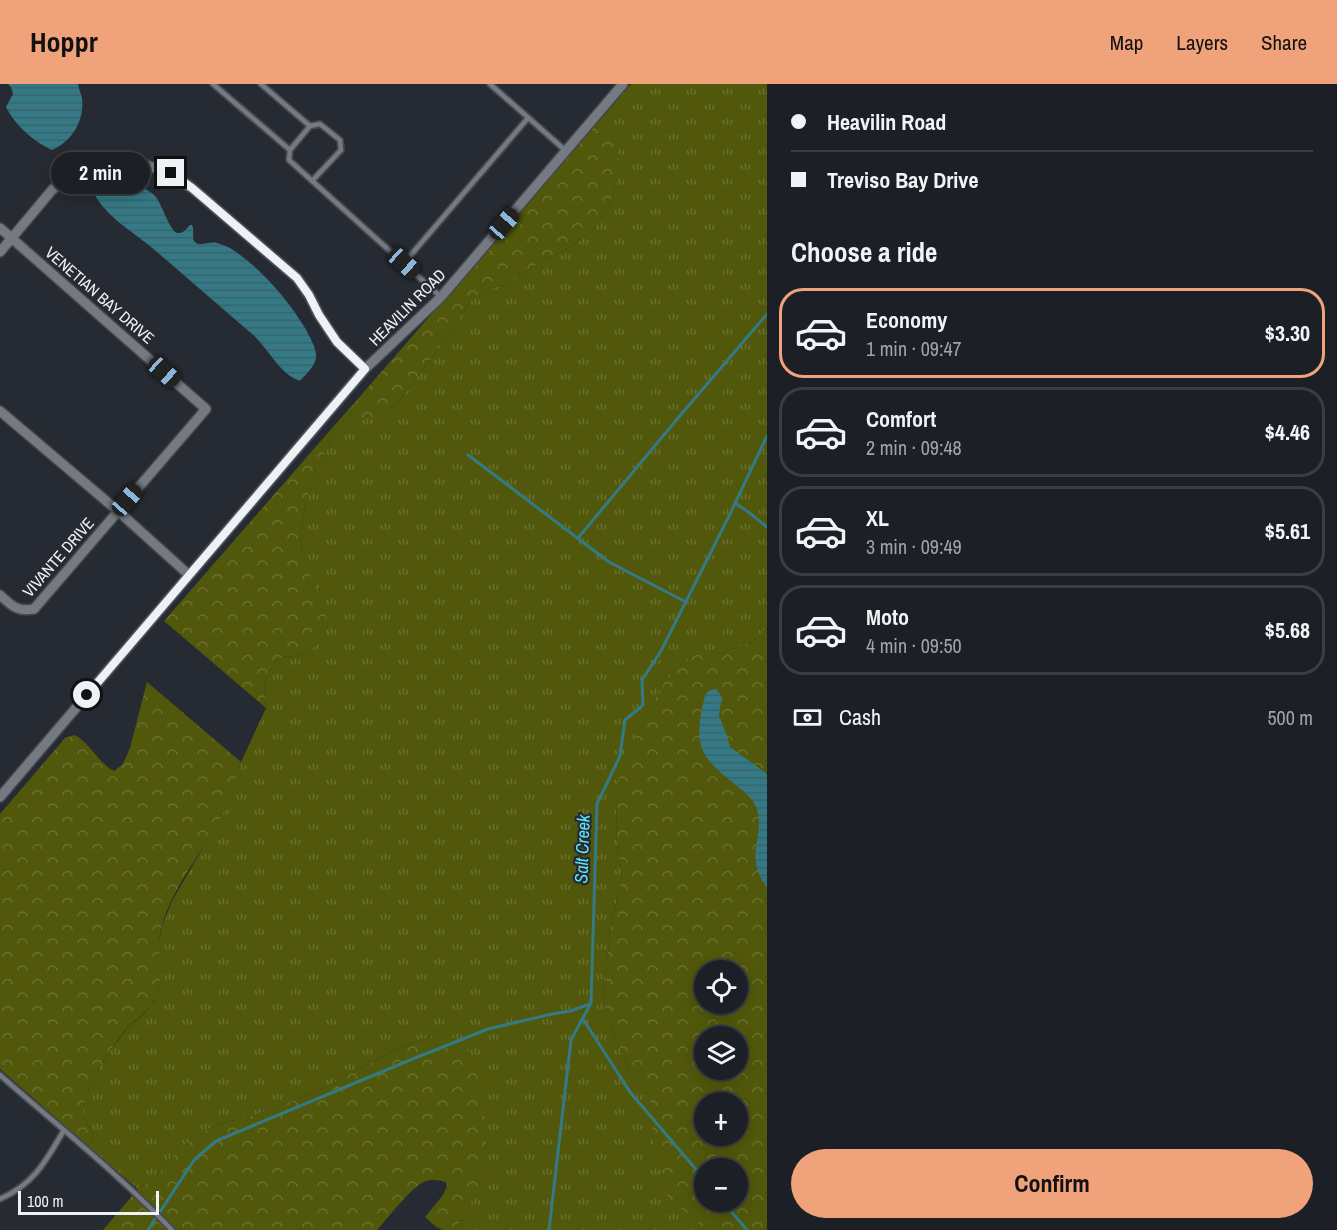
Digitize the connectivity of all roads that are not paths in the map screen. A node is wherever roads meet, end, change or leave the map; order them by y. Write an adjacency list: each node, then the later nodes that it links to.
1 (213, 84): 7 (lane)
2 (261, 84): 6 (lane)
3 (490, 84): 5 (lane)
4 (623, 84): 8 (street, HEAVILIN ROAD)
5 (528, 118): 8 (lane); 13 (lane)
6 (310, 126): 7 (lane); 9 (lane)
7 (290, 150): 9 (lane)
8 (566, 151): 14 (street, HEAVILIN ROAD)
9 (312, 181): 13 (lane)
10 (0, 228): 11 (street, VENETIAN BAY DRIVE)
11 (12, 238): 12 (street); 15 (street); 16 (street, VENETIAN BAY DRIVE)
12 (0, 252)
13 (404, 263): 14 (lane)
14 (441, 297): 15 (street, HEAVILIN ROAD)
15 (365, 369): 19 (street, HEAVILIN ROAD)
16 (206, 409): 18 (street, VIVANTE DRIVE)
17 (0, 411): 18 (street)
18 (118, 511): 19 (street); 20 (street, VIVANTE DRIVE)
19 (189, 575): 21 (street, HEAVILIN ROAD)
20 (0, 595)
21 (0, 797)
22 (0, 1075): 23 (lane)
23 (64, 1131): 24 (lane); 25 (lane)
24 (0, 1199)
25 (172, 1230)

